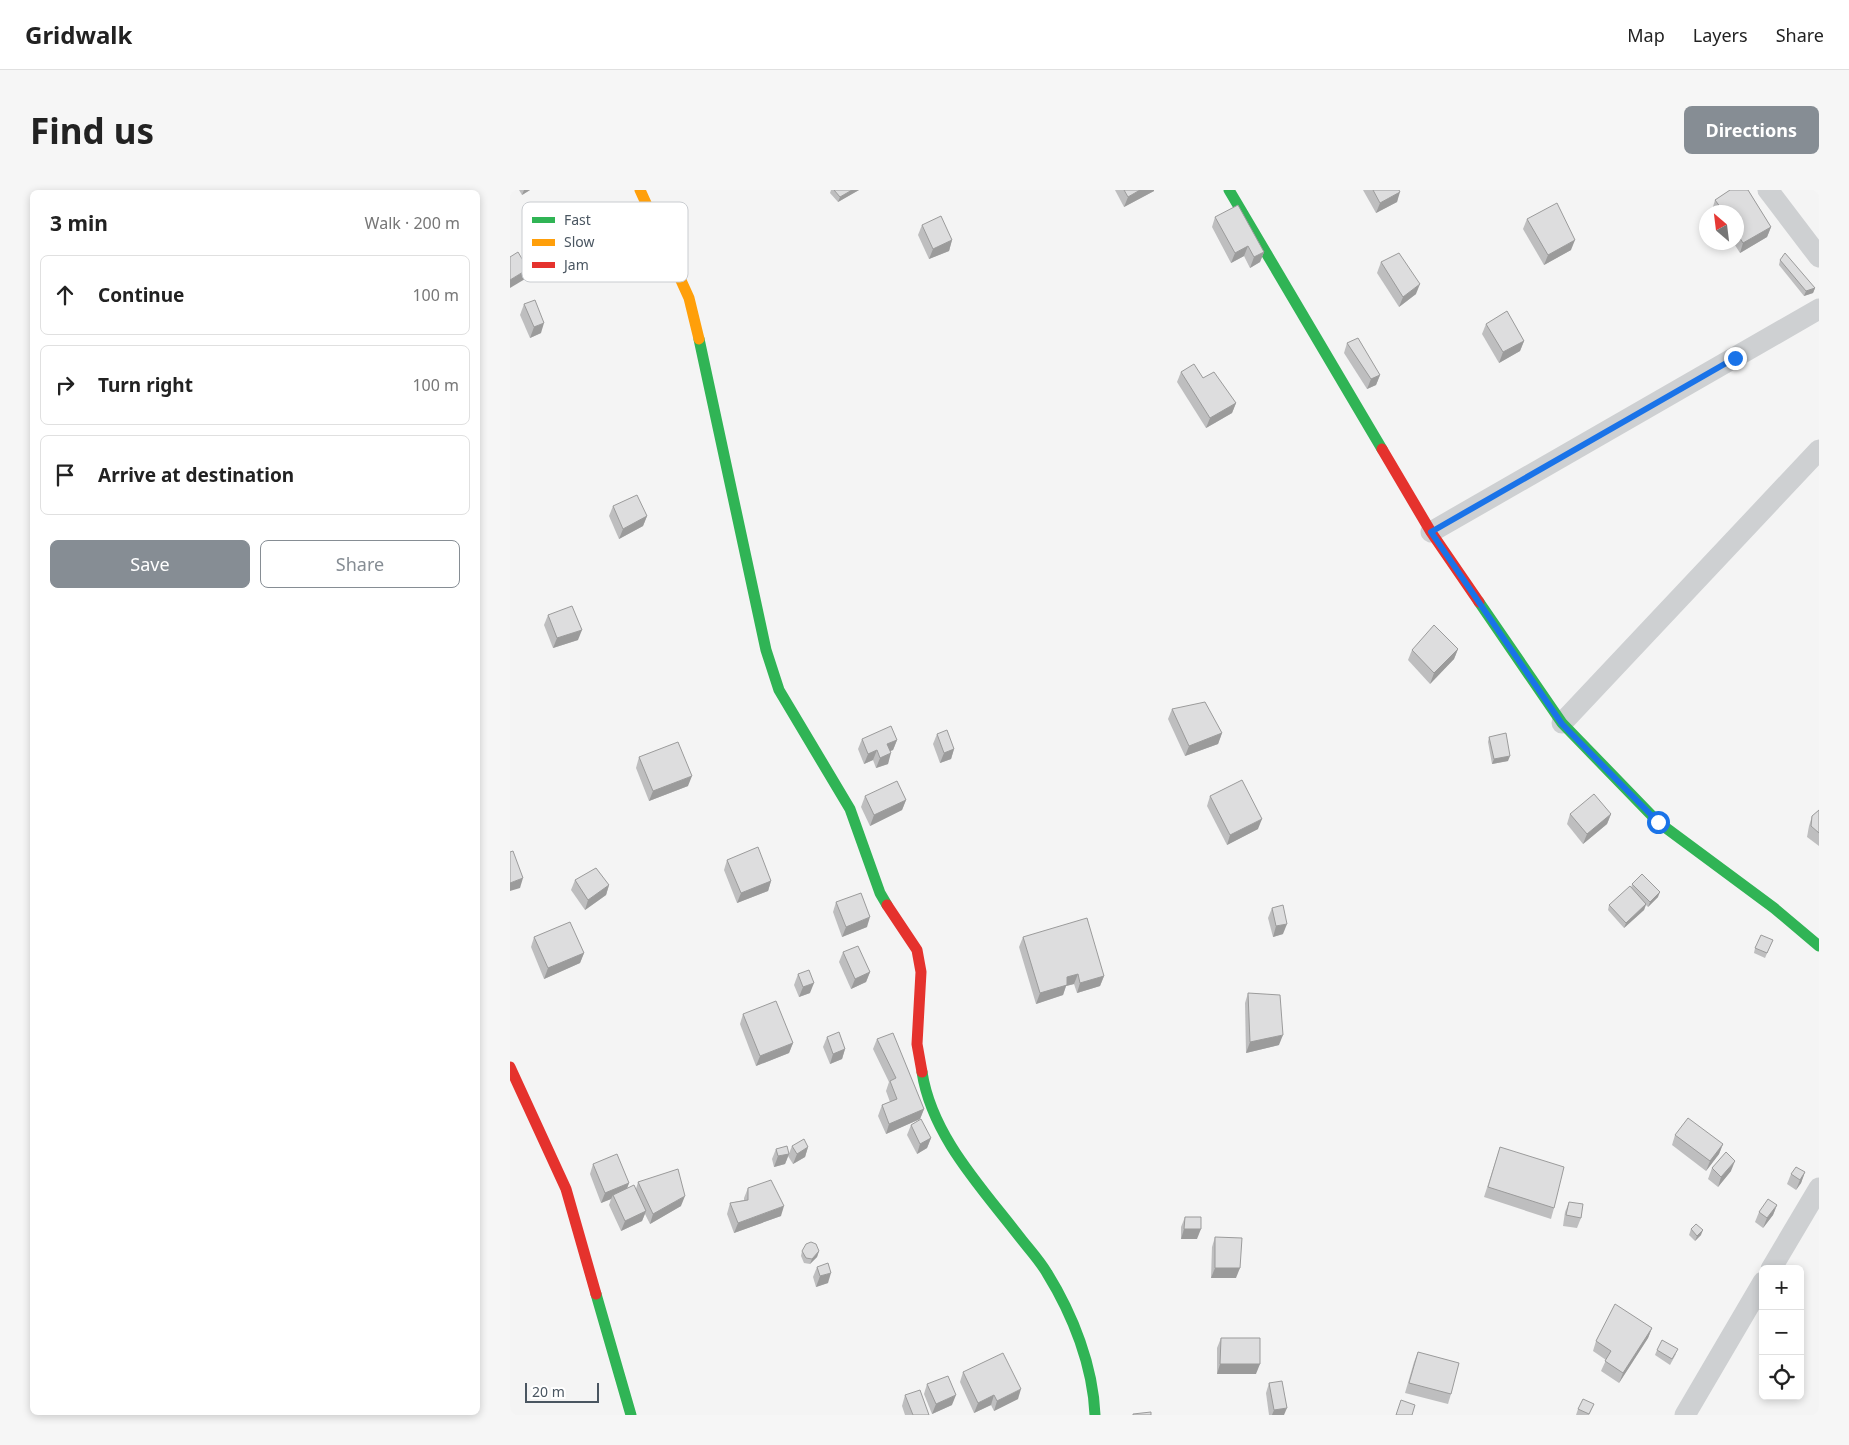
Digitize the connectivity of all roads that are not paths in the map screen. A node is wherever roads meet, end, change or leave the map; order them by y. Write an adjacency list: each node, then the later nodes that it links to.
1 (640, 190): 4 (street)
2 (1229, 190): 9 (street)
3 (1768, 190): 5 (street)
4 (645, 202)
5 (1819, 257)
6 (681, 282): 17 (street)
7 (1819, 309): 9 (street)
8 (1819, 450): 10 (street)
9 (1431, 532): 10 (street)
10 (1562, 724): 11 (street)
11 (1819, 946)
12 (510, 1068): 16 (street)
13 (1819, 1188): 14 (street)
14 (1773, 1265)
15 (1759, 1289): 18 (street)
16 (631, 1415)
17 (1095, 1415)
18 (1685, 1415)

